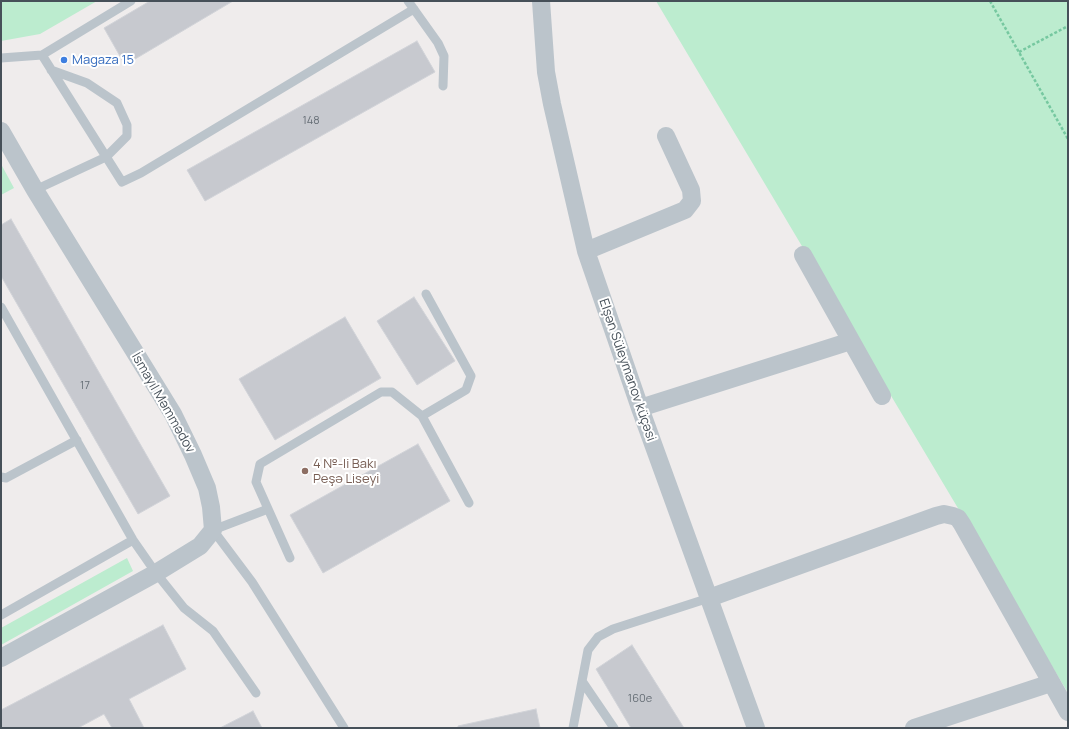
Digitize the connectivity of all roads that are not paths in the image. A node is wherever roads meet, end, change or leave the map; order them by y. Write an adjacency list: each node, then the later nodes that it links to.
1 (131, 1): 5 (lane)
2 (408, 1): 4 (lane)
3 (542, 1): 13 (street, Elşən Süleymanov küçəsi)
4 (414, 9): 8 (lane); 11 (lane)
5 (42, 55): 6 (lane); 7 (lane)
6 (1, 58)
7 (51, 70): 11 (lane); 11 (lane)
8 (443, 86)
9 (1, 131): 12 (street, İsmayıl Məmmədov)
10 (666, 136): 13 (street)
11 (106, 157): 12 (lane)
12 (35, 190): 25 (street, İsmayıl Məmmədov)
13 (586, 251): 19 (street, Elşən Süleymanov küçəsi)
14 (804, 255): 17 (street)
15 (426, 294): 20 (lane)
16 (1, 307): 21 (lane)
17 (851, 341): 18 (street); 19 (street)
18 (882, 396)
19 (640, 408): 29 (street, Elşən Süleymanov küçəsi)
20 (422, 416): 23 (lane); 24 (lane)
21 (77, 440): 22 (lane); 26 (lane)
22 (1, 477)
23 (469, 503)
24 (268, 509): 25 (lane); 27 (lane)
25 (213, 530): 28 (street); 36 (lane)
26 (134, 540): 28 (lane); 30 (lane)
27 (290, 558)
28 (156, 573): 31 (street); 34 (lane)
29 (709, 598): 32 (lane); 33 (street); 39 (street, Elşən Süleymanov küçəsi)
30 (1, 615)
31 (1, 658)
32 (582, 681): 37 (lane); 38 (lane)
33 (1051, 683): 35 (street); 40 (street)
34 (256, 693)
35 (1068, 712)
36 (344, 728)
37 (573, 728)
38 (614, 728)
39 (756, 728)
40 (914, 728)

